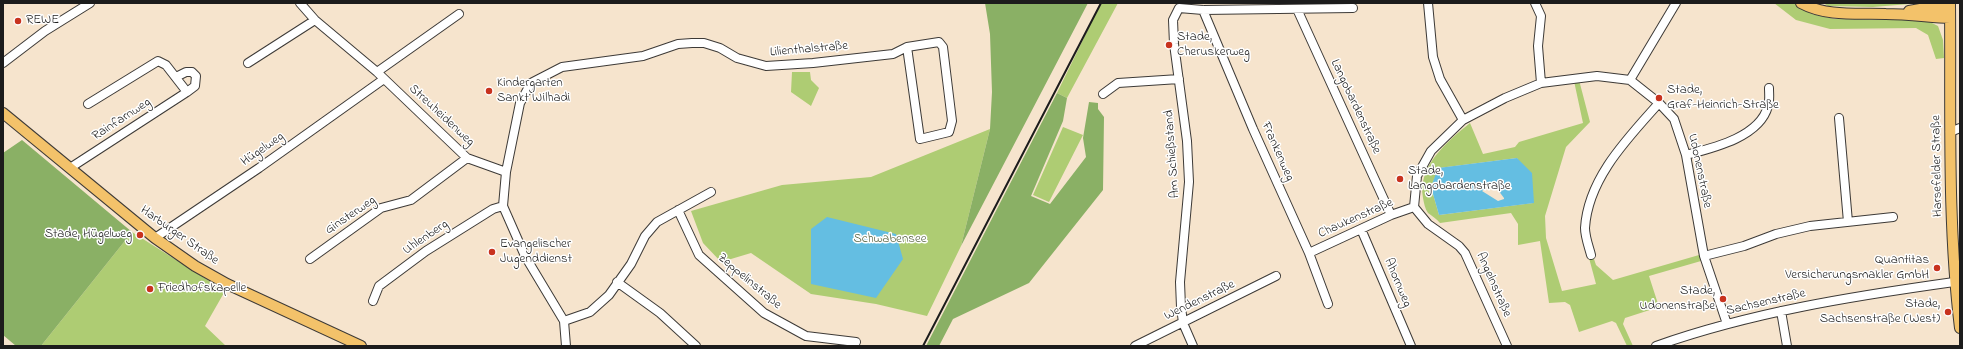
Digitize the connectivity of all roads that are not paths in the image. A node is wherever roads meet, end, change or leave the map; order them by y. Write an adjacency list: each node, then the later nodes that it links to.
1 (90, 3): 17 (street)
2 (300, 3): 15 (street, Streuheidenweg)
3 (1428, 3): 32 (street)
4 (1535, 3): 24 (street)
5 (1676, 3): 23 (street)
6 (1801, 3): 7 (main road)
7 (1811, 5): 14 (main road)
8 (1930, 6): 12 (main road); 14 (main road)
9 (1353, 8): 11 (street)
10 (1203, 10): 11 (street); 22 (street, Am Schießstand); 48 (street, Frankenweg)
11 (1297, 10): 43 (street, Langobardenstraße)
12 (1950, 10): 14 (main road); 34 (main road, Harsefelder Straße)
13 (459, 14): 19 (street)
14 (1887, 14)
15 (315, 20): 18 (street); 19 (street, Streuheidenweg)
16 (907, 47): 16 (street, Lilienthalstraße); 38 (street, Lilienthalstraße)
17 (3, 63)
18 (248, 63)
19 (377, 72): 21 (street, Streuheidenweg)
20 (178, 79): 26 (street); 26 (street, Rainfarnweg); 29 (street)
21 (384, 79): 36 (street, Streuheidenweg); 47 (street, Hügelweg)
22 (1179, 79): 27 (street); 59 (street, Am Schießstand)
23 (1630, 80): 24 (street); 28 (street, Udonenstraße)
24 (1541, 83): 32 (street)
25 (1769, 88): 35 (street)
26 (187, 92): 37 (street, Rainfarnweg)
27 (1103, 94)
28 (1659, 103): 35 (street, Udonenstraße); 49 (street)
29 (88, 104)
30 (3, 113): 37 (main road, Harburger Straße)
31 (1839, 118): 45 (street)
32 (1463, 120): 41 (street)
33 (1960, 128): 34 (street)
34 (1950, 132): 54 (main road, Harsefelder Straße)
35 (1686, 155): 50 (street, Udonenstraße)
36 (467, 158): 38 (street, Streuheidenweg); 51 (street, Ginsterweg)
37 (70, 168): 47 (main road, Harburger Straße)
38 (506, 172): 40 (street)
39 (711, 192): 42 (street)
40 (503, 206): 55 (street, Uhlenberg); 58 (street)
41 (1414, 207): 43 (street, Chaukenstraße); 69 (street, Angelnstraße)
42 (678, 210): 53 (street); 62 (street, Zeppelinstraße)
43 (1391, 215): 46 (street, Chaukenstraße)
44 (1893, 217): 45 (street)
45 (1848, 222): 50 (street)
46 (1361, 229): 48 (street, Chaukenstraße); 68 (street, Ahornweg)
47 (155, 238): 63 (main road, Harburger Straße)
48 (1309, 253): 56 (street, Frankenweg)
49 (1591, 255)
50 (1704, 256): 60 (street, Udonenstraße)
51 (310, 259)
52 (1276, 276): 59 (street, Wendenstraße)
53 (618, 282): 58 (street); 65 (street)
54 (1954, 282): 57 (street, Sachsenstraße); 61 (main road, Harsefelder Straße)
55 (373, 301)
56 (1328, 304)
57 (1781, 311): 60 (street, Sachsenstraße); 71 (street)
58 (564, 321): 64 (street)
59 (1183, 323): 66 (street, Wendenstraße); 67 (street, Am Schießstand)
60 (1727, 324): 70 (street, Sachsenstraße)
61 (1960, 328)
62 (856, 342)
63 (361, 346)
64 (566, 346)
65 (696, 346)
66 (1135, 346)
67 (1193, 346)
68 (1411, 346)
69 (1507, 346)
70 (1656, 346)
71 (1786, 346)

